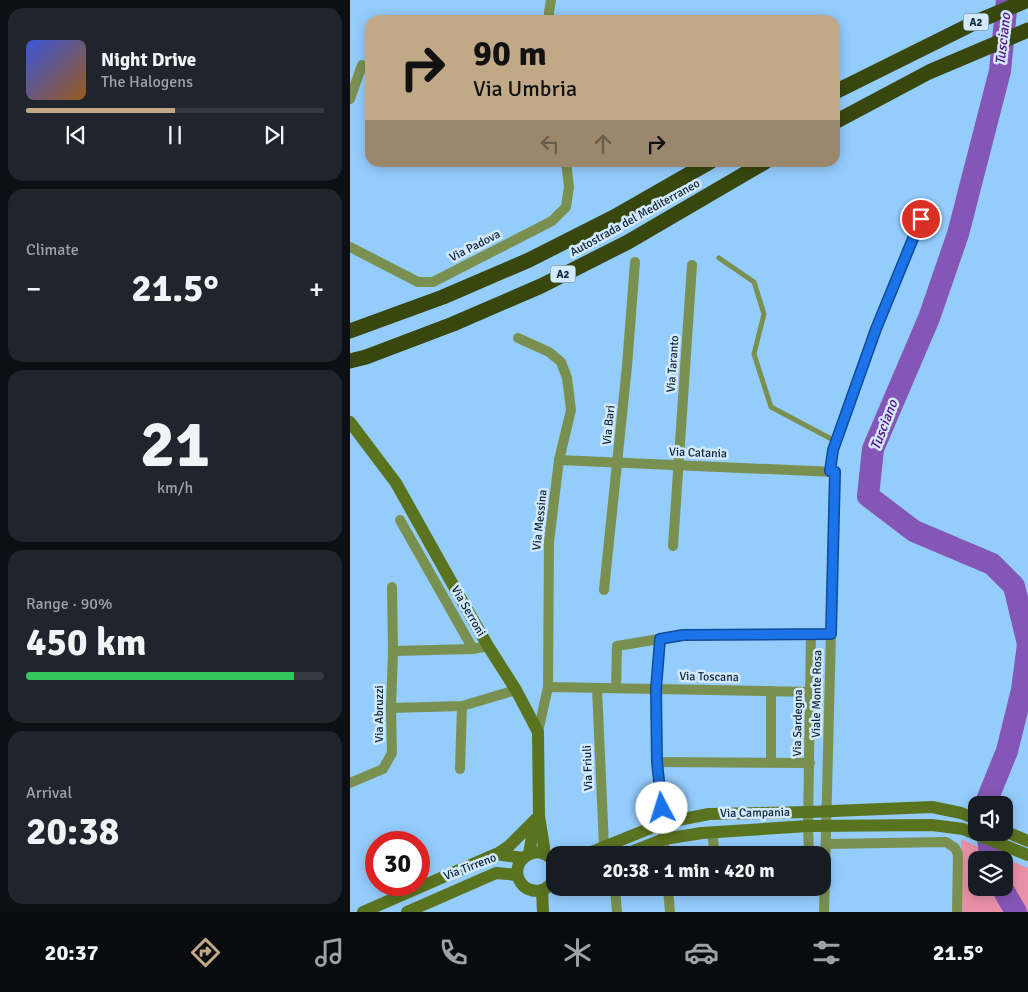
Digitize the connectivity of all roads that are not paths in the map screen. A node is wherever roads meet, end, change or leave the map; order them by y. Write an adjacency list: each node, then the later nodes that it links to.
1 (551, 0): 3 (street)
2 (1028, 0): 6 (highway, A2)
3 (549, 15)
4 (1028, 30): 8 (highway, A2)
5 (362, 65): 7 (street)
6 (840, 90)
7 (350, 99)
8 (840, 119)
9 (567, 167): 13 (street, Via Padova)
10 (701, 167): 17 (highway, Autostrada del Mediterraneo / A2)
11 (756, 167): 19 (highway, Autostrada del Mediterraneo / A2)
12 (921, 219): 21 (lane)
13 (350, 247)
14 (719, 258): 21 (lane)
15 (634, 262): 23 (street, Via Bari)
16 (692, 264): 24 (street, Via Taranto)
17 (350, 331)
18 (518, 338): 22 (street, Via Messina)
19 (350, 361)
20 (350, 422): 33 (street, Via Serroni)
21 (837, 442): 25 (lane)
22 (560, 460): 23 (street, Via Catania); 36 (street, Via Messina)
23 (617, 462): 24 (street, Via Catania); 29 (street, Via Bari)
24 (678, 465): 25 (street, Via Catania); 27 (street, Via Taranto)
25 (832, 471): 31 (street, Viale Monte Rosa)
26 (400, 520): 34 (street)
27 (673, 546)
28 (392, 587): 35 (street, Via Abruzzi)
29 (604, 590)
30 (810, 634): 31 (street); 32 (street); 42 (street, Via Sardegna)
31 (831, 634): 51 (street, Viale Monte Rosa)
32 (660, 639): 38 (street); 39 (street)
33 (488, 646): 34 (street); 40 (street, Via Serroni)
34 (473, 649): 35 (street)
35 (393, 651): 44 (street, Via Abruzzi)
36 (548, 687): 37 (street, Via Toscana); 45 (street, Via Messina)
37 (597, 688): 38 (street, Via Toscana); 63 (street, Via Friuli)
38 (616, 688): 39 (street, Via Toscana)
39 (656, 689): 41 (street, Via Toscana); 46 (street)
40 (516, 690): 43 (street); 45 (street, Via Serroni)
41 (771, 691): 42 (street, Via Toscana); 47 (street)
42 (811, 692): 48 (street, Via Sardegna)
43 (462, 706): 44 (street); 49 (street)
44 (391, 708): 50 (street, Via Abruzzi)
45 (538, 732): 54 (street, Via Serroni)
46 (657, 762): 47 (street); 55 (street)
47 (771, 762): 48 (street)
48 (810, 763): 52 (street, Via Sardegna)
49 (460, 768)
50 (350, 783)
51 (827, 811): 52 (street, Via Campania); 53 (street, Via Campania); 57 (street, Viale Monte Rosa)
52 (809, 812): 55 (street, Via Campania); 56 (street, Via Sardegna)
53 (968, 815)
54 (539, 816): 69 (street); 70 (street, Via Serroni); 72 (street, Via Serroni)
55 (663, 823): 60 (street); 64 (street, Via Campania)
56 (808, 826): 57 (street, Via Campania); 58 (street, Via Campania); 68 (street, Via Sardegna)
57 (827, 827): 62 (street, Viale Monte Rosa); 71 (street, Via Campania)
58 (712, 832): 60 (street, Via Campania); 67 (street)
59 (1013, 835): 61 (street)
60 (664, 838): 65 (street, Via Campania); 66 (street)
61 (1028, 841)
62 (826, 844): 83 (street, Viale Monte Rosa); 84 (street)
63 (604, 846)
64 (606, 846)
65 (645, 846)
66 (665, 846)
67 (714, 846)
68 (809, 846)
69 (497, 854): 72 (street, Via Tirreno); 78 (street, Via Tirreno)
70 (544, 854): 72 (street)
71 (1028, 855)
72 (526, 856): 73 (street)
73 (517, 875): 74 (street); 79 (street, Via Tirreno)
74 (546, 882)
75 (547, 896): 80 (street)
76 (616, 896): 81 (street)
77 (669, 896): 82 (street)
78 (363, 912)
79 (407, 912)
80 (543, 912)
81 (617, 912)
82 (670, 912)
83 (824, 912)
84 (957, 912)

